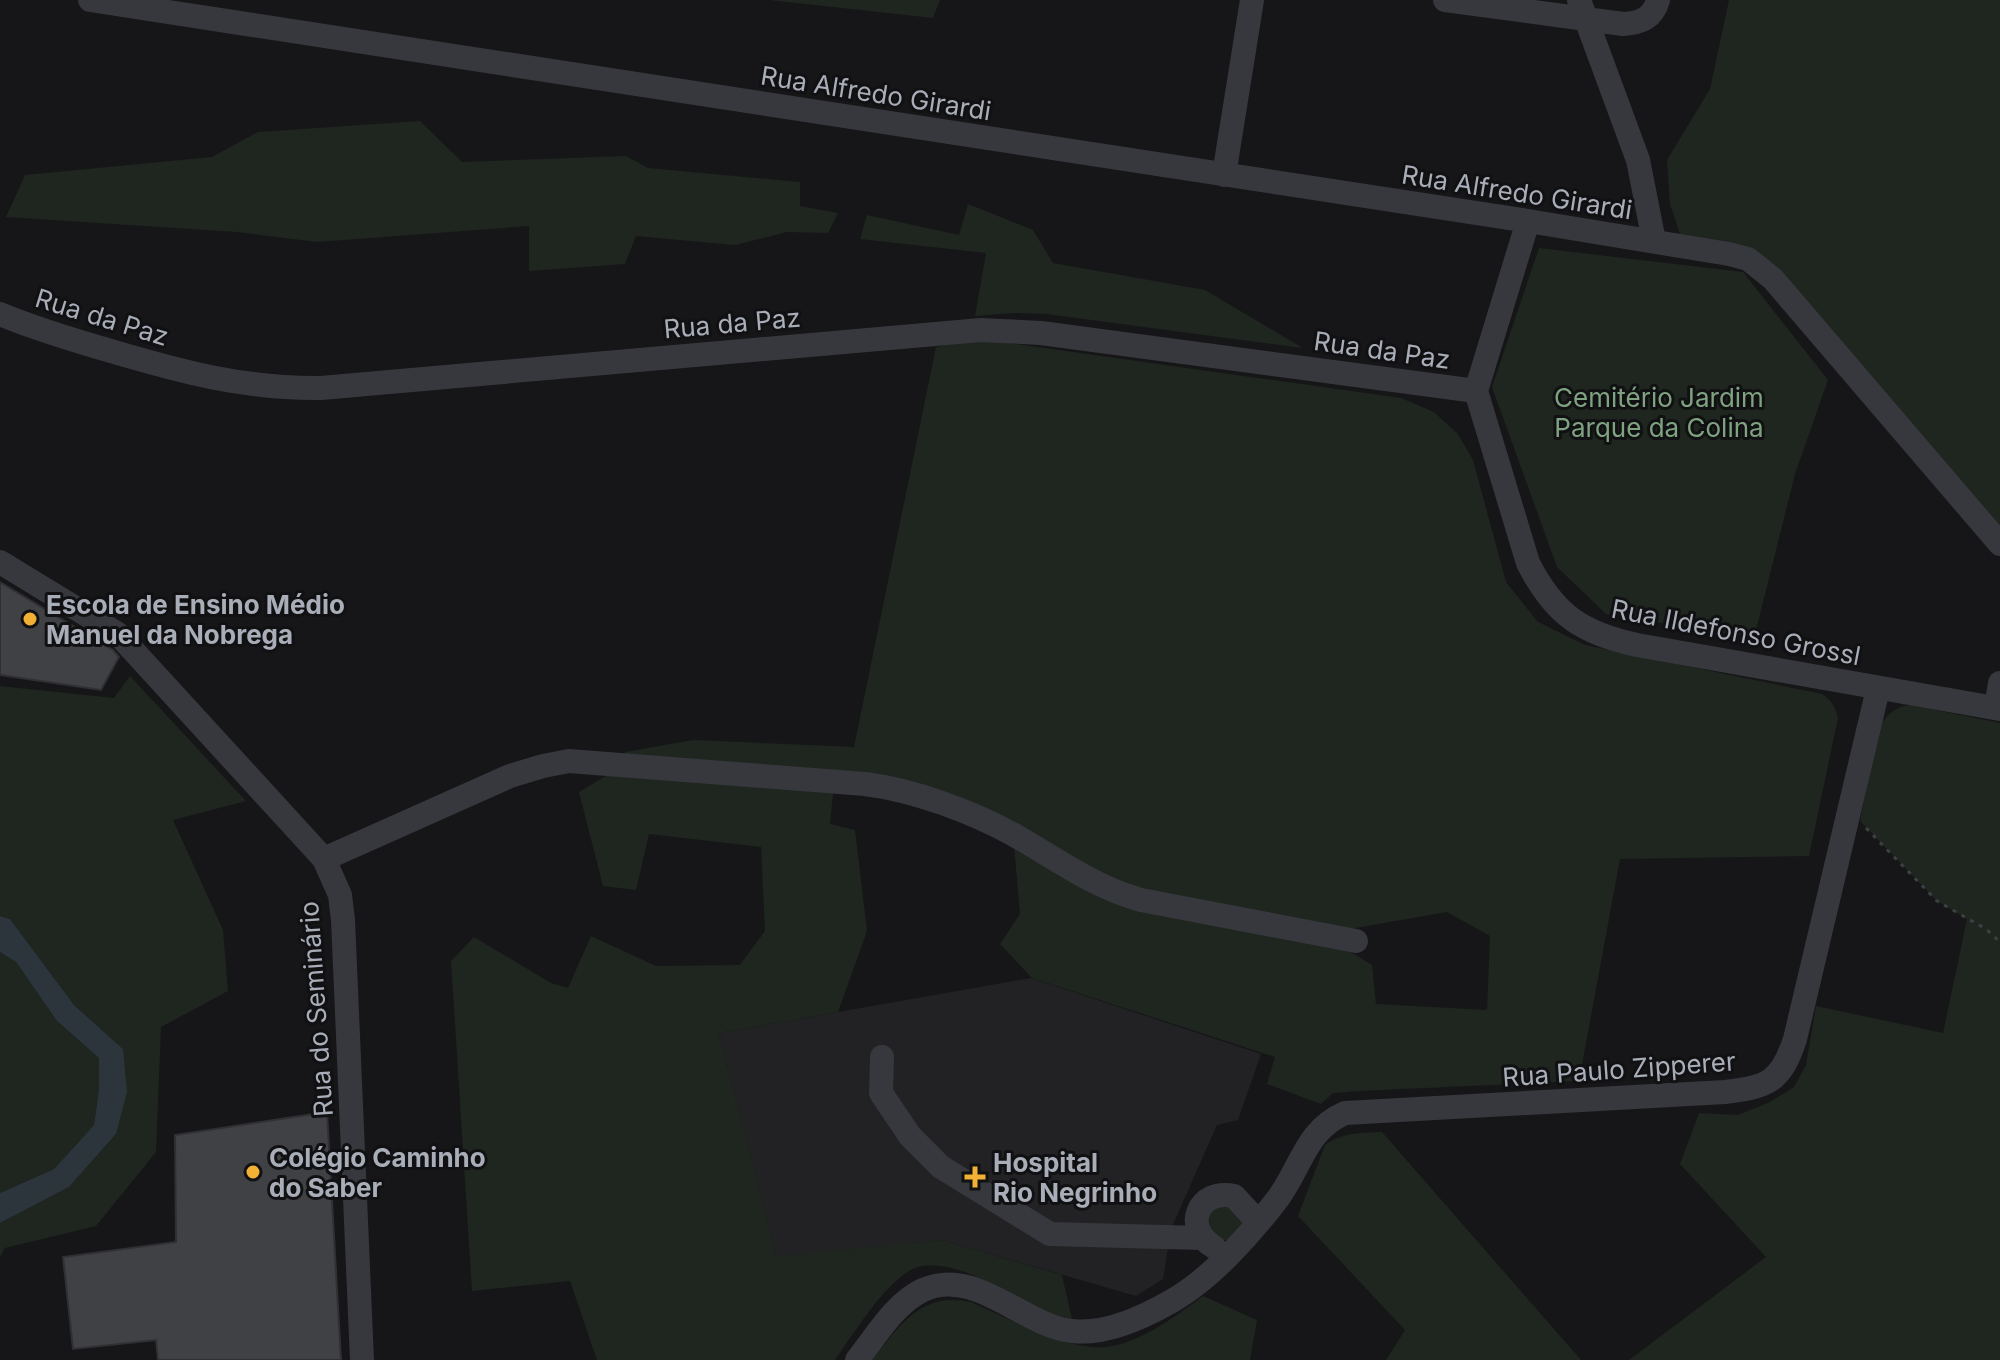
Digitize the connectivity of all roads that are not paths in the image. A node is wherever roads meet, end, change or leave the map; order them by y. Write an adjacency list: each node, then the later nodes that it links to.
1 (90, 0): 6 (street, Rua Alfredo Girardi)
2 (1252, 0): 7 (street)
3 (1445, 0): 5 (street)
4 (1658, 0): 5 (street)
5 (1582, 10): 9 (street)
6 (233, 11): 7 (street, Rua Alfredo Girardi)
7 (1224, 175): 8 (street, Rua Alfredo Girardi)
8 (1528, 221): 9 (street, Rua Alfredo Girardi); 11 (street)
9 (1654, 241): 12 (street, Rua Alfredo Girardi)
10 (2, 319): 11 (street, Rua da Paz)
11 (1476, 391): 15 (street, Rua Ildefonso Grossl)
12 (2000, 544)
13 (0, 562): 17 (street, Rua do Seminário)
14 (2000, 683): 16 (street)
15 (1878, 689): 16 (street, Rua Ildefonso Grossl); 20 (street, Rua Paulo Zipperer)
16 (1998, 709)
17 (324, 859): 18 (street); 23 (street, Rua do Seminário)
18 (1356, 941)
19 (882, 1057): 21 (street)
20 (1258, 1222): 21 (street); 22 (street)
21 (1202, 1238): 22 (street)
22 (1228, 1254): 24 (street)
23 (362, 1360)
24 (857, 1360)

